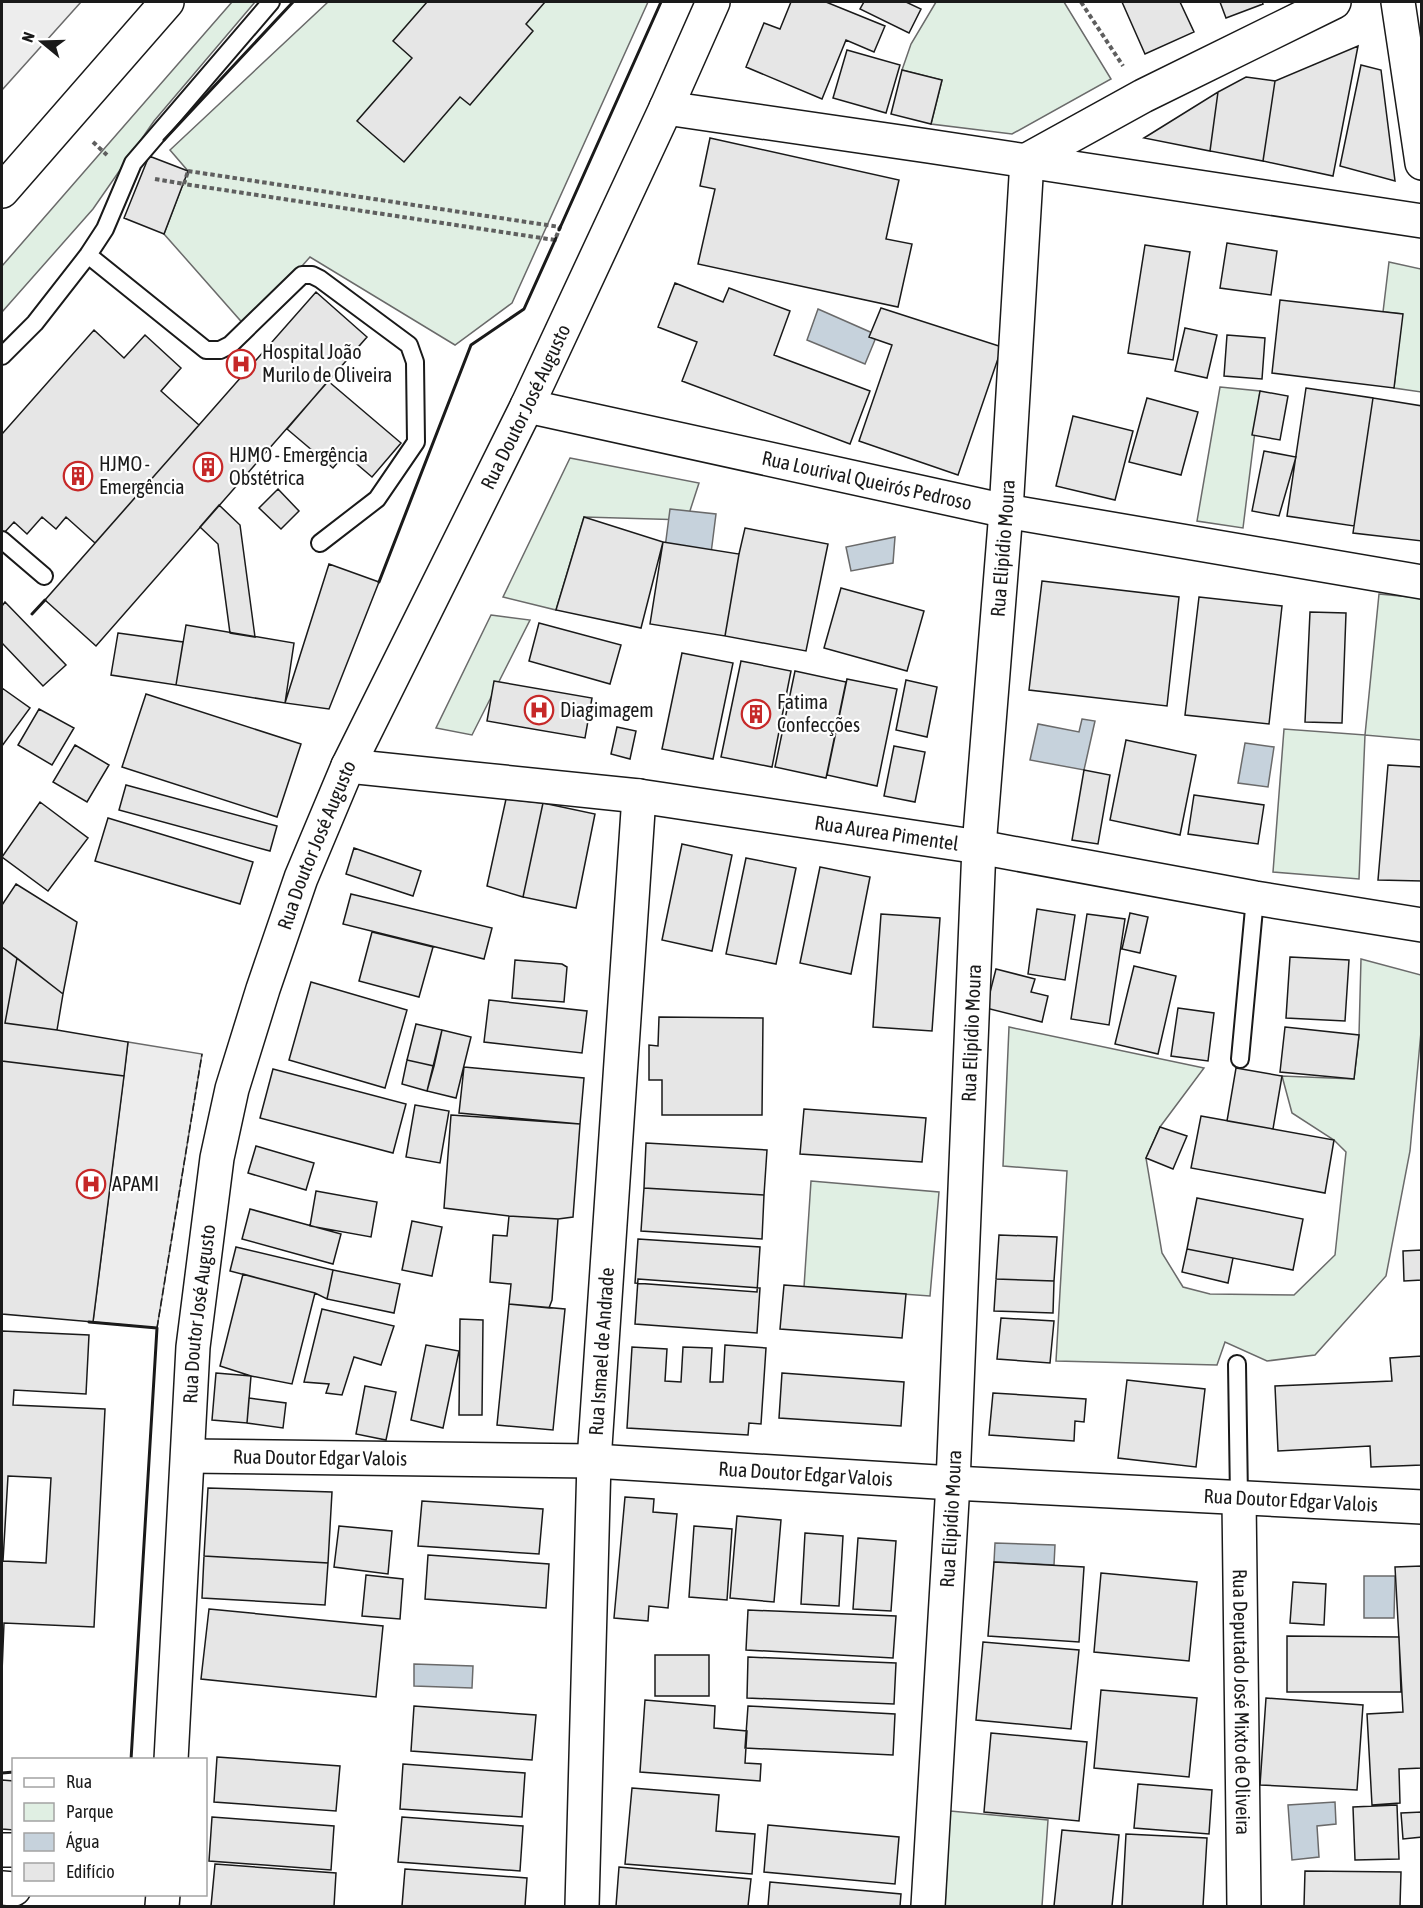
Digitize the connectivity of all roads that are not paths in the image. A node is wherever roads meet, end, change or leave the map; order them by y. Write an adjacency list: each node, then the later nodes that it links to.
1 (167, 2): 9 (street)
2 (271, 2): 11 (lane)
3 (713, 2): 6 (street, Rua Doutor José Augusto)
4 (1334, 2): 7 (street)
5 (1398, 2): 8 (street)
6 (666, 108): 7 (street); 13 (street, Rua Doutor José Augusto)
7 (1027, 160): 10 (street); 14 (street, Rua Elipídio Moura)
8 (1422, 163)
9 (2, 190)
10 (1422, 221)
11 (88, 255): 12 (lane); 16 (lane)
12 (2, 356)
13 (527, 406): 14 (street, Rua Lourival Queirós Pedroso); 19 (street, Rua Doutor José Augusto)
14 (1006, 511): 18 (street, Rua Lourival Queirós Pedroso); 21 (street, Rua Elipídio Moura)
15 (2, 540): 17 (lane)
16 (320, 543)
17 (44, 576)
18 (1422, 582)
19 (348, 766): 20 (street, Rua Aurea Pimentel); 26 (street, Rua Doutor José Augusto)
20 (639, 796): 21 (street, Rua Aurea Pimentel); 27 (street, Rua Ismael de Andrade)
21 (979, 847): 22 (street, Rua Aurea Pimentel); 28 (street, Rua Elipídio Moura)
22 (1255, 898): 23 (street, Rua Aurea Pimentel); 24 (lane)
23 (1422, 925)
24 (1240, 1059)
25 (1237, 1364): 29 (lane)
26 (188, 1456): 27 (street, Rua Doutor Edgar Valois); 31 (street, Rua Doutor José Augusto)
27 (594, 1461): 28 (street, Rua Doutor Edgar Valois); 32 (street, Rua Ismael de Andrade)
28 (953, 1483): 29 (street, Rua Doutor Edgar Valois); 33 (street, Rua Elipídio Moura)
29 (1239, 1498): 30 (street, Rua Doutor Edgar Valois); 34 (street, Rua Deputado José Mixto de Oliveira)
30 (1422, 1507)
31 (171, 1758)
32 (582, 1906)
33 (928, 1906)
34 (1245, 1906)

